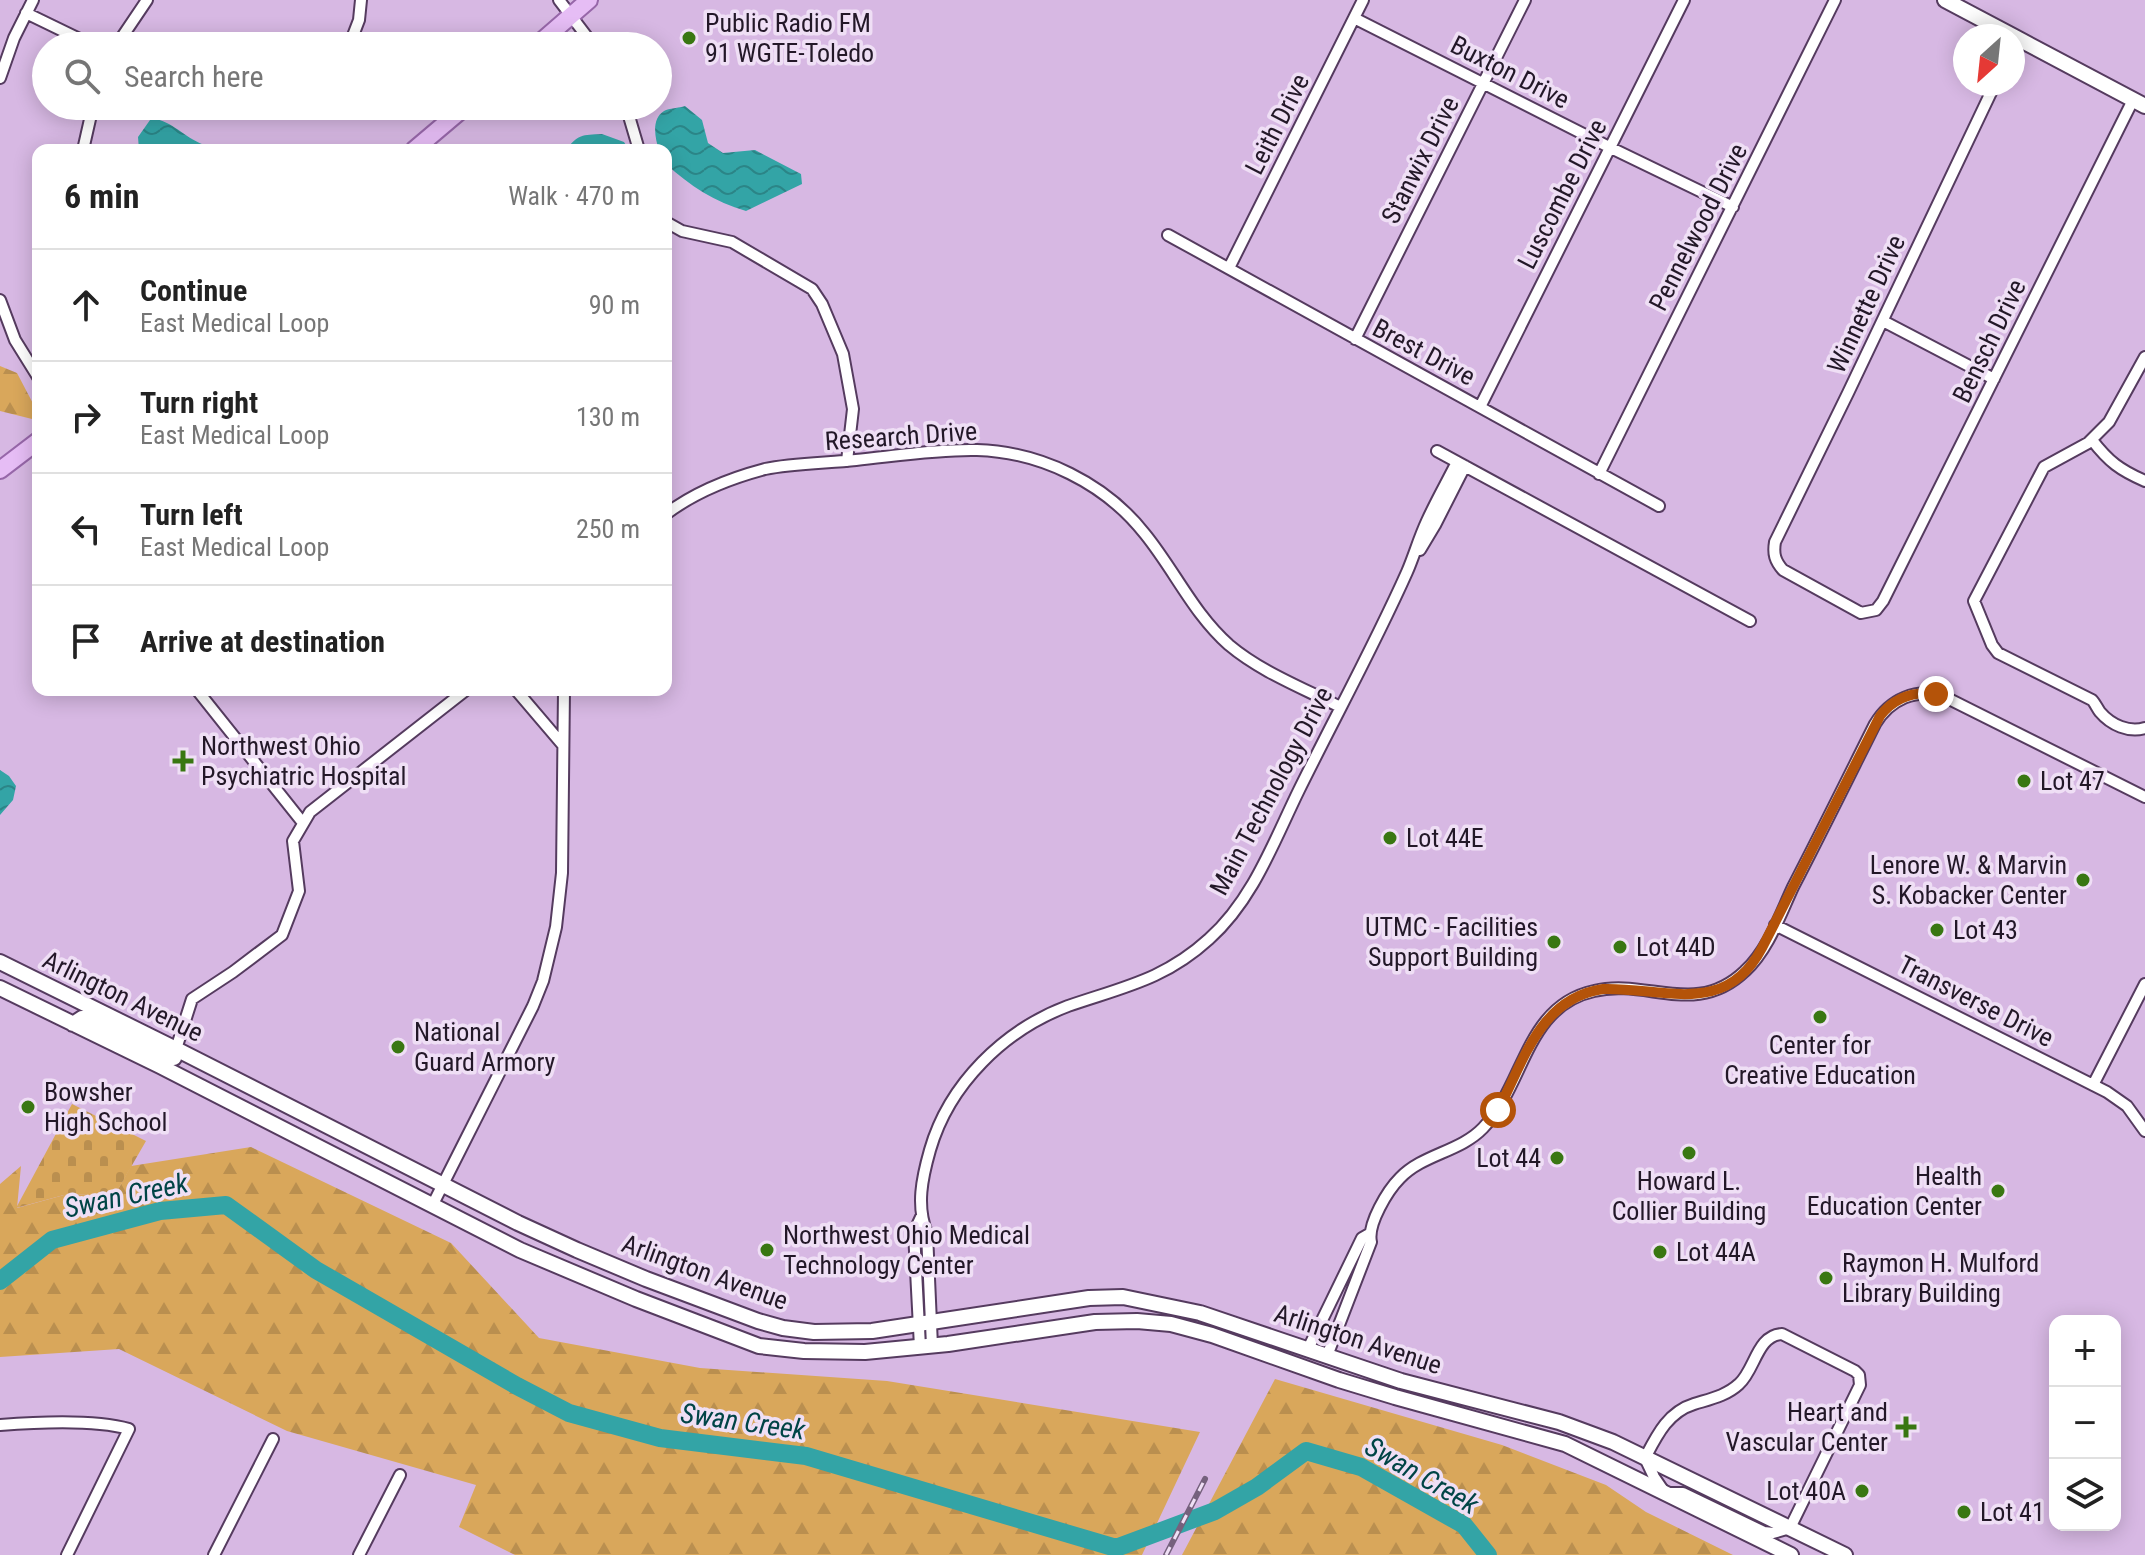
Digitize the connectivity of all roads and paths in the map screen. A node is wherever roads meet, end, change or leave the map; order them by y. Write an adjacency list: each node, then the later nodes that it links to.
1 (33, 0): 11 (street)
2 (147, 0): 16 (street)
3 (361, 0): 17 (street)
4 (559, 0): 12 (street)
5 (589, 0): 12 (main road)
6 (1363, 0): 13 (street, Leith Drive)
7 (1525, 0): 22 (street, Stanwix Drive)
8 (1684, 0): 31 (street, Luscombe Drive)
9 (1835, 0): 32 (street, Pennelwood Drive)
10 (1945, 0): 14 (street)
11 (26, 13): 15 (street); 21 (street)
12 (572, 15): 18 (main road); 19 (street)
13 (1354, 18): 22 (street, Buxton Drive); 35 (street, Leith Drive)
14 (1987, 24)
15 (65, 32)
16 (125, 32)
17 (354, 32)
18 (552, 32)
19 (584, 32)
20 (2025, 45): 24 (street)
21 (0, 78)
22 (1484, 83): 31 (street, Buxton Drive); 38 (street, Stanwix Drive)
23 (1989, 96): 37 (street, Winnette Drive)
24 (2139, 103): 41 (street, Bensch Drive)
25 (90, 120): 28 (street)
26 (449, 120): 29 (main road)
27 (630, 120): 30 (street)
28 (84, 144)
29 (421, 144)
30 (637, 144)
31 (1609, 147): 32 (street, Buxton Drive); 42 (street, Luscombe Drive)
32 (1733, 207): 49 (street, Pennelwood Drive)
33 (672, 225): 46 (street)
34 (1168, 235): 35 (street, Brest Drive)
35 (1229, 268): 38 (street, Brest Drive)
36 (0, 300): 40 (street)
37 (1883, 321): 41 (street); 53 (street, Winnette Drive)
38 (1355, 339): 42 (street, Brest Drive)
39 (2145, 357): 43 (street)
40 (32, 367)
41 (1994, 379): 53 (street, Bensch Drive)
42 (1480, 407): 49 (street, Brest Drive)
43 (2092, 440): 50 (street); 60 (street)
44 (32, 446): 48 (main road)
45 (1437, 451): 47 (street)
46 (847, 461): 52 (street, Research Drive); 59 (street, Research Drive)
47 (1461, 464): 54 (street); 59 (street, Main Technology Drive)
48 (0, 470)
49 (1599, 474): 51 (street, Brest Drive)
50 (2145, 481)
51 (1659, 506)
52 (672, 511)
53 (1883, 601)
54 (1750, 621)
55 (202, 696): 63 (street)
56 (458, 696): 63 (street)
57 (521, 696): 61 (street)
58 (564, 696): 61 (street)
59 (1340, 707): 76 (street, Main Technology Drive)
60 (2145, 728)
61 (562, 744): 73 (street)
62 (2145, 797): 64 (street)
63 (303, 823): 69 (street)
64 (1775, 925): 70 (street, Transverse Drive); 75 (street)
65 (0, 962): 69 (street, Arlington Avenue)
66 (2145, 984): 70 (street)
67 (0, 988): 68 (street, Arlington Avenue)
68 (73, 1024): 71 (street); 74 (street, Arlington Avenue)
69 (176, 1049): 71 (street, Arlington Avenue)
70 (2093, 1085): 72 (street, Transverse Drive)
71 (324, 1124): 73 (street, Arlington Avenue)
72 (2145, 1131)
73 (443, 1185): 74 (street); 76 (street, Arlington Avenue)
74 (432, 1206): 78 (street, Arlington Avenue)
75 (1369, 1234): 79 (street); 80 (street)
76 (924, 1324): 78 (street, Main Technology Drive); 79 (street, Arlington Avenue)
77 (1171, 1324): 78 (street, Arlington Avenue); 80 (street); 85 (street, Arlington Avenue)
78 (926, 1347)
79 (1308, 1349): 80 (street, Arlington Avenue)
80 (1327, 1356): 83 (street, Arlington Avenue)
81 (0, 1425): 87 (street)
82 (273, 1439): 88 (street)
83 (1645, 1458): 85 (street); 86 (street, Arlington Avenue); 86 (street)
84 (400, 1475): 89 (street)
85 (1665, 1493): 86 (street); 90 (street, Arlington Avenue)
86 (1790, 1528): 91 (street, Arlington Avenue)
87 (67, 1555)
88 (214, 1555)
89 (359, 1555)
90 (1791, 1555)
91 (1845, 1555)

